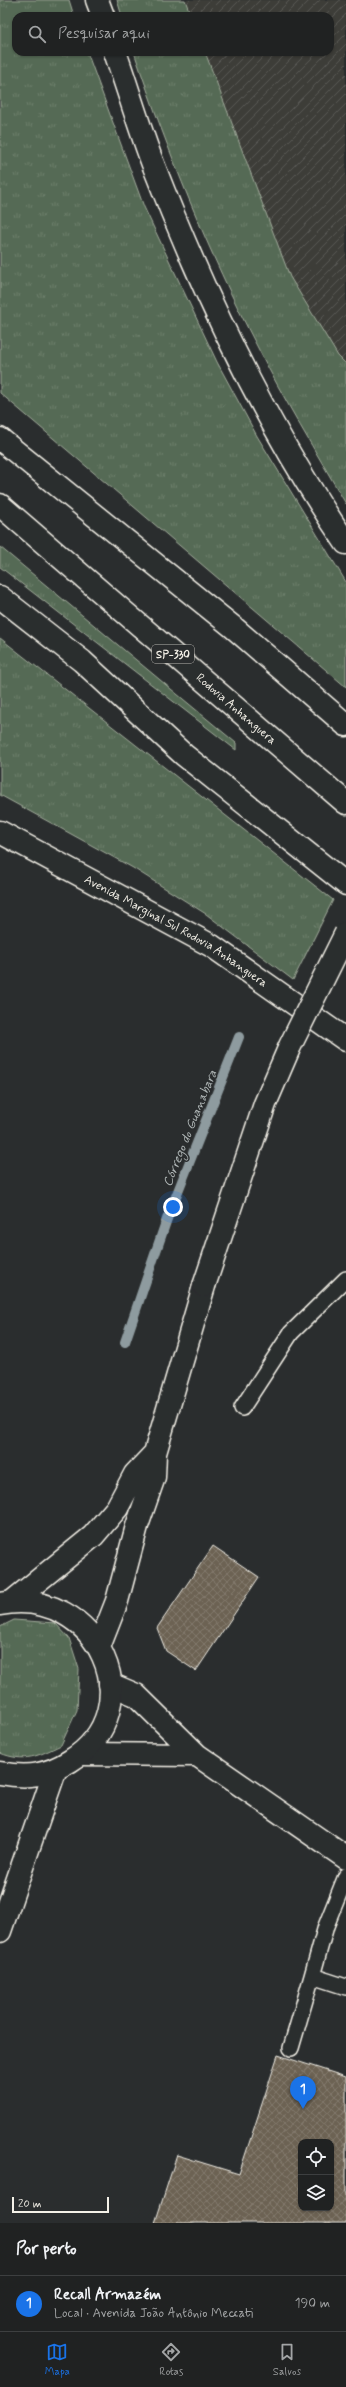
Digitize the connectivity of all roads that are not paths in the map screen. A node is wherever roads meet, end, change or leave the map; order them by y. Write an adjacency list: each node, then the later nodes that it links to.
1 (97, 0): 2 (main road)
2 (102, 12)
3 (116, 56): 6 (main road)
4 (0, 440): 10 (main road)
5 (0, 505): 11 (main road, Rodovia Anhanguera / SP-330)
6 (346, 543)
7 (0, 597): 9 (main road)
8 (0, 610): 9 (main road)
9 (82, 661): 13 (main road)
10 (346, 725)
11 (346, 803)
12 (0, 832): 15 (main road, Avenida Marginal Sul Rodovia Anhanguera)
13 (346, 884)
14 (346, 933): 18 (main road, bridge)
15 (346, 1040)
16 (346, 1279): 17 (lane)
17 (242, 1408)
18 (155, 1453): 19 (main road); 20 (main road)
19 (6, 1603): 20 (main road)
20 (99, 1647): 21 (main road)
21 (110, 1684): 22 (main road); 23 (main road)
22 (82, 1754): 23 (main road); 24 (main road)
23 (197, 1754): 26 (main road)
24 (55, 1771): 25 (main road); 28 (main road)
25 (0, 1773)
26 (346, 1858)
27 (346, 1876): 29 (lane)
28 (0, 1931)
29 (312, 1976): 30 (lane); 31 (lane)
30 (346, 1986)
31 (291, 2048)

